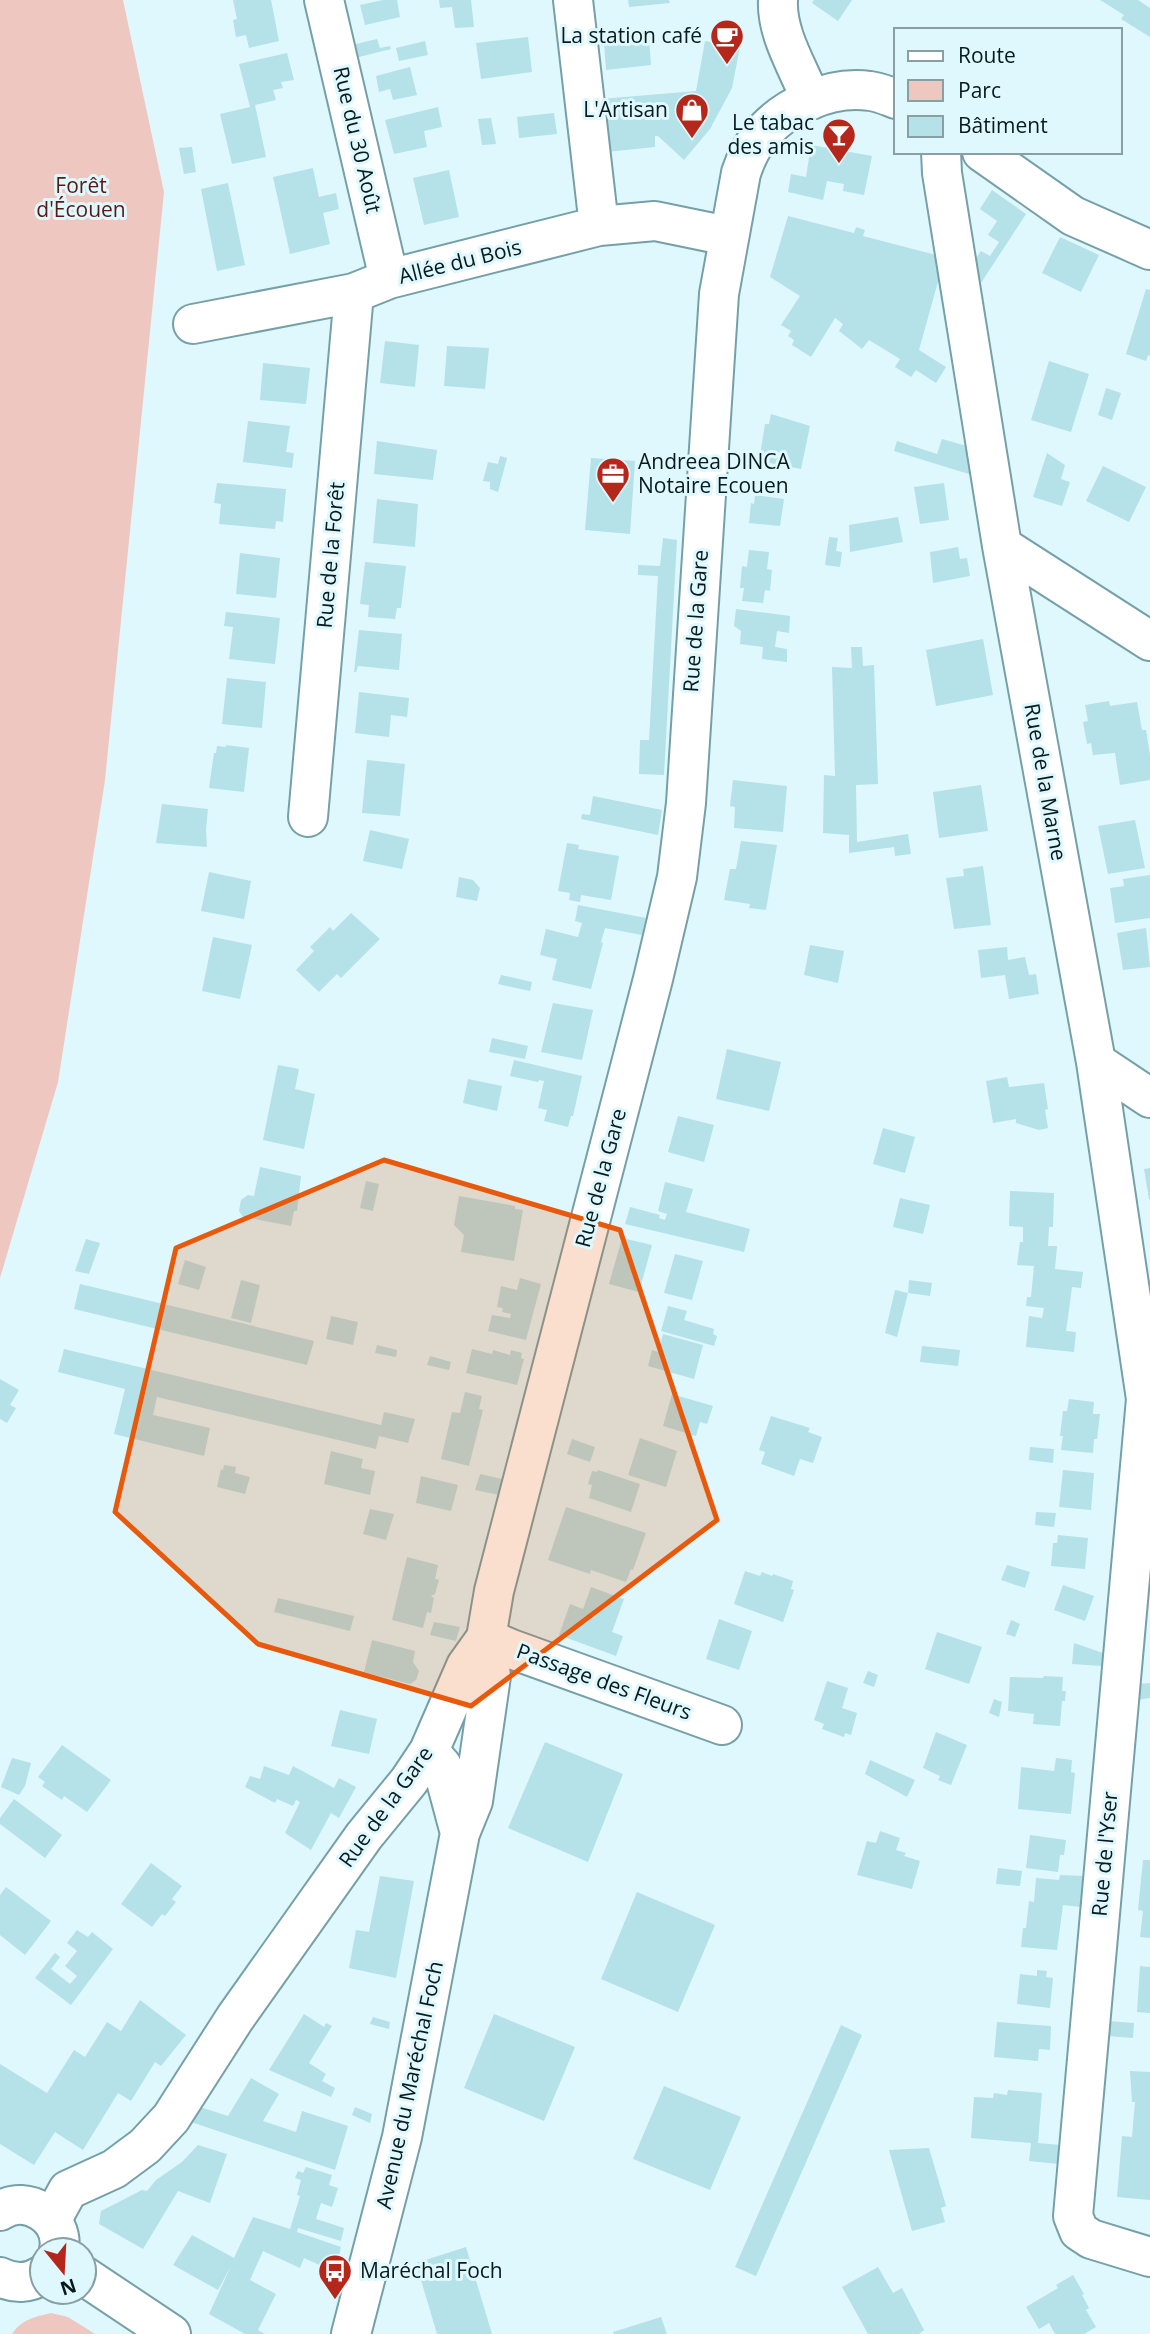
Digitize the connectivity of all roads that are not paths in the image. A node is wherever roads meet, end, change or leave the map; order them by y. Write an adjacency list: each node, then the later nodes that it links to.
1 (324, 0): 11 (street, Rue du 30 Août)
2 (573, 0): 8 (street)
3 (778, 0): 5 (street)
4 (894, 98): 5 (street, Rue de la Gare)
5 (811, 100): 9 (street, Rue de la Gare)
6 (941, 154): 14 (street, Rue de la Marne)
7 (985, 154): 10 (street)
8 (599, 226): 9 (street, Allée du Bois); 11 (street, Allée du Bois)
9 (728, 236): 20 (street, Rue de la Gare)
10 (1150, 250)
11 (389, 279): 12 (street, Allée du Bois)
12 (354, 293): 13 (street, Allée du Bois); 16 (street, Rue de la Forêt)
13 (193, 324)
14 (1002, 546): 15 (street); 17 (street, Rue de la Marne)
15 (1150, 641)
16 (308, 817)
17 (1096, 1062): 18 (street); 19 (street, Rue de la Marne)
18 (1150, 1098)
19 (1148, 1405): 26 (street, Rue de l'Yser)
20 (486, 1638): 21 (street, Passage des Fleurs); 22 (street, Rue de la Gare); 23 (street)
21 (722, 1725)
22 (429, 1751): 23 (street); 25 (street, Rue de la Gare)
23 (460, 1833): 31 (street, Avenue du Maréchal Foch)
24 (0, 2211): 25 (street)
25 (55, 2235)
26 (1150, 2257)
27 (0, 2277): 28 (street)
28 (28, 2282)
29 (98, 2285): 30 (street)
30 (171, 2334)
31 (351, 2334)

